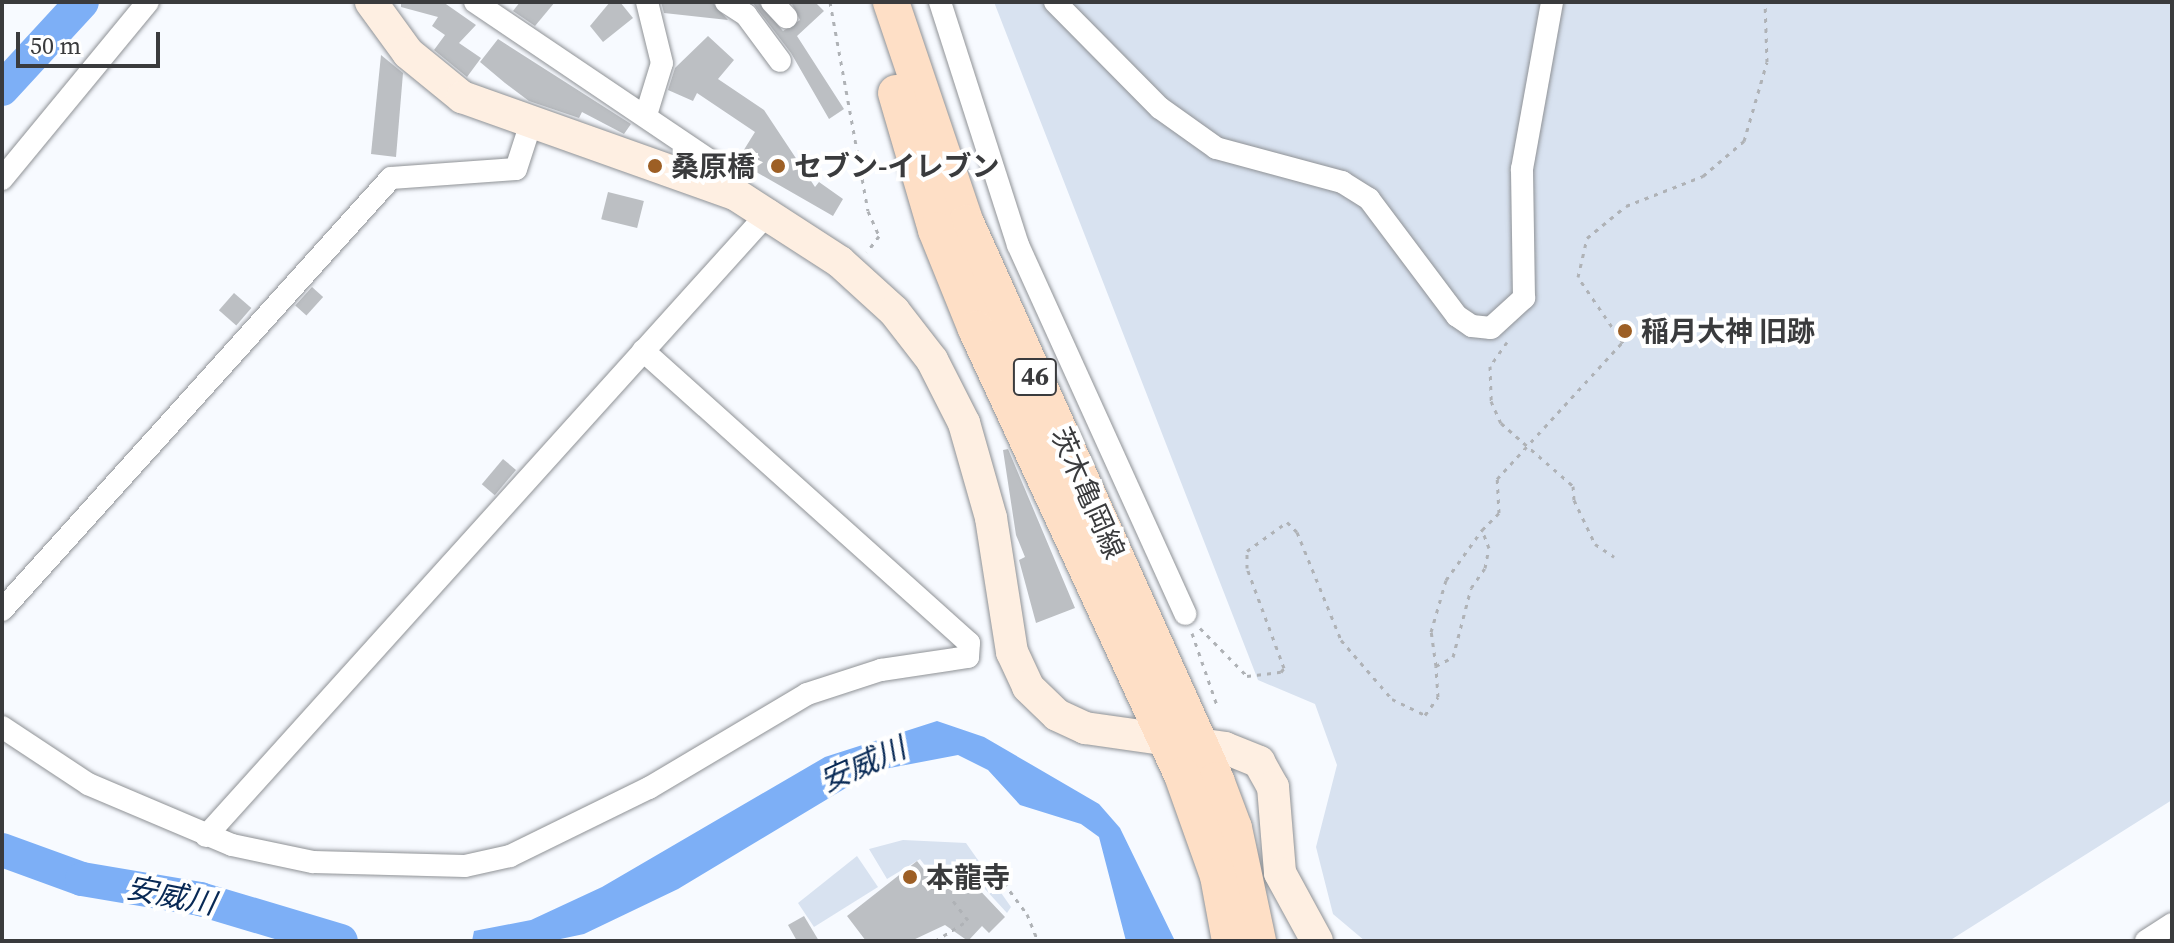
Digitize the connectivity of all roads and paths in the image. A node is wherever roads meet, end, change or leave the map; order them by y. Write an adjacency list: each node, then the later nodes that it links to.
1 (148, 2): 16 (street)
2 (371, 2): 15 (street)
3 (475, 2): 14 (street)
4 (647, 2): 14 (street)
5 (726, 2): 13 (street)
6 (830, 2): 19 (path)
7 (882, 2): 32 (main road, 茨木亀岡線 / 46)
8 (891, 2): 32 (main road, 茨木亀岡線 / 46)
9 (940, 2): 28 (street)
10 (1055, 2): 20 (street)
11 (1552, 2): 20 (street)
12 (1765, 2): 22 (path)
13 (780, 61)
14 (646, 115): 17 (street)
15 (530, 126): 17 (street); 27 (street)
16 (2, 179)
17 (719, 187): 18 (street)
18 (770, 211): 23 (street); 32 (street)
19 (863, 256)
20 (1499, 324): 24 (path)
21 (1628, 336): 22 (path)
22 (1623, 343): 24 (path)
23 (643, 350): 33 (street); 33 (street)
24 (1526, 447): 25 (path); 26 (path)
25 (1482, 530): 29 (path); 29 (path)
26 (1614, 557)
27 (2, 610)
28 (1185, 614): 29 (path); 30 (path)
29 (1436, 666)
30 (1218, 708)
31 (2, 727): 33 (street)
32 (1183, 741): 39 (main road, 茨木亀岡線 / 46); 40 (main road, 茨木亀岡線 / 46); 41 (street)
33 (206, 836)
34 (992, 867): 38 (path)
35 (951, 898): 37 (path)
36 (2172, 924): 42 (street)
37 (935, 941)
38 (1038, 941)
39 (1230, 941)
40 (1258, 941)
41 (1317, 941)
42 (2146, 941)

